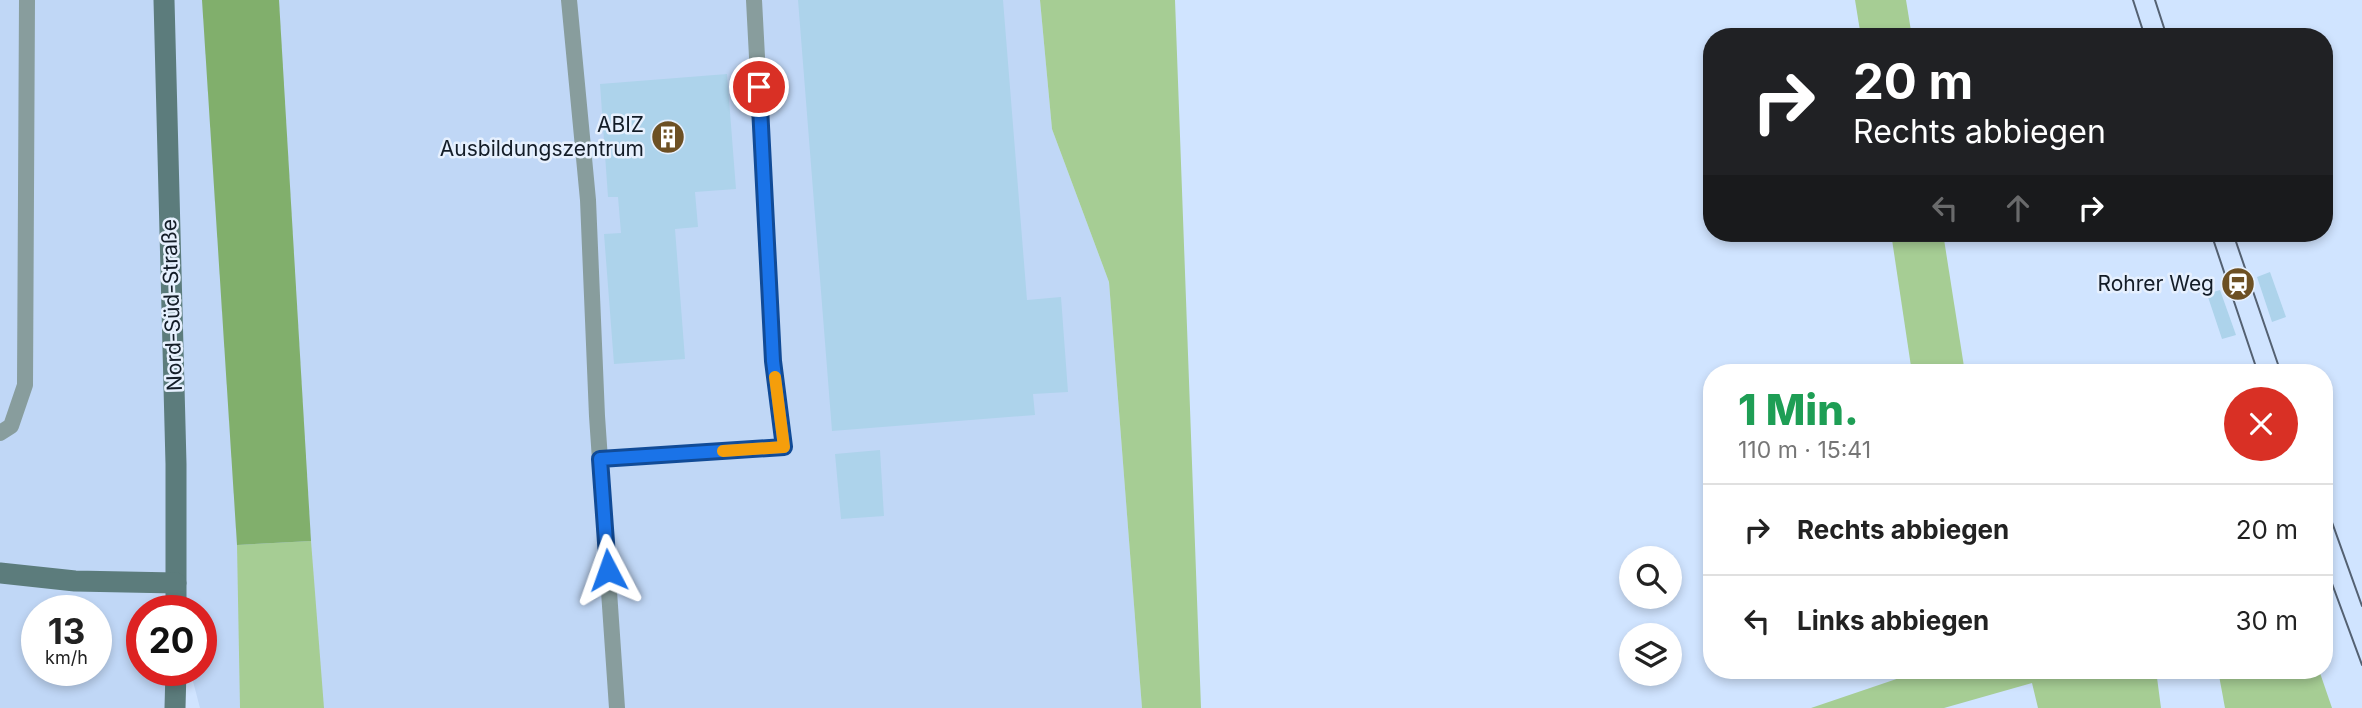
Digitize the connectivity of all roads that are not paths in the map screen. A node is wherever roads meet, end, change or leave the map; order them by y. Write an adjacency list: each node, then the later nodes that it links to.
1 (27, 0): 5 (lane)
2 (164, 0): 8 (main road, Nord-Süd-Straße)
3 (569, 0): 6 (lane)
4 (754, 0): 6 (lane)
5 (0, 433)
6 (600, 459): 12 (lane)
7 (0, 573): 8 (main road)
8 (176, 583): 9 (main road, Nord-Süd-Straße)
9 (176, 595)
10 (176, 686): 11 (main road)
11 (175, 708)
12 (617, 708)

